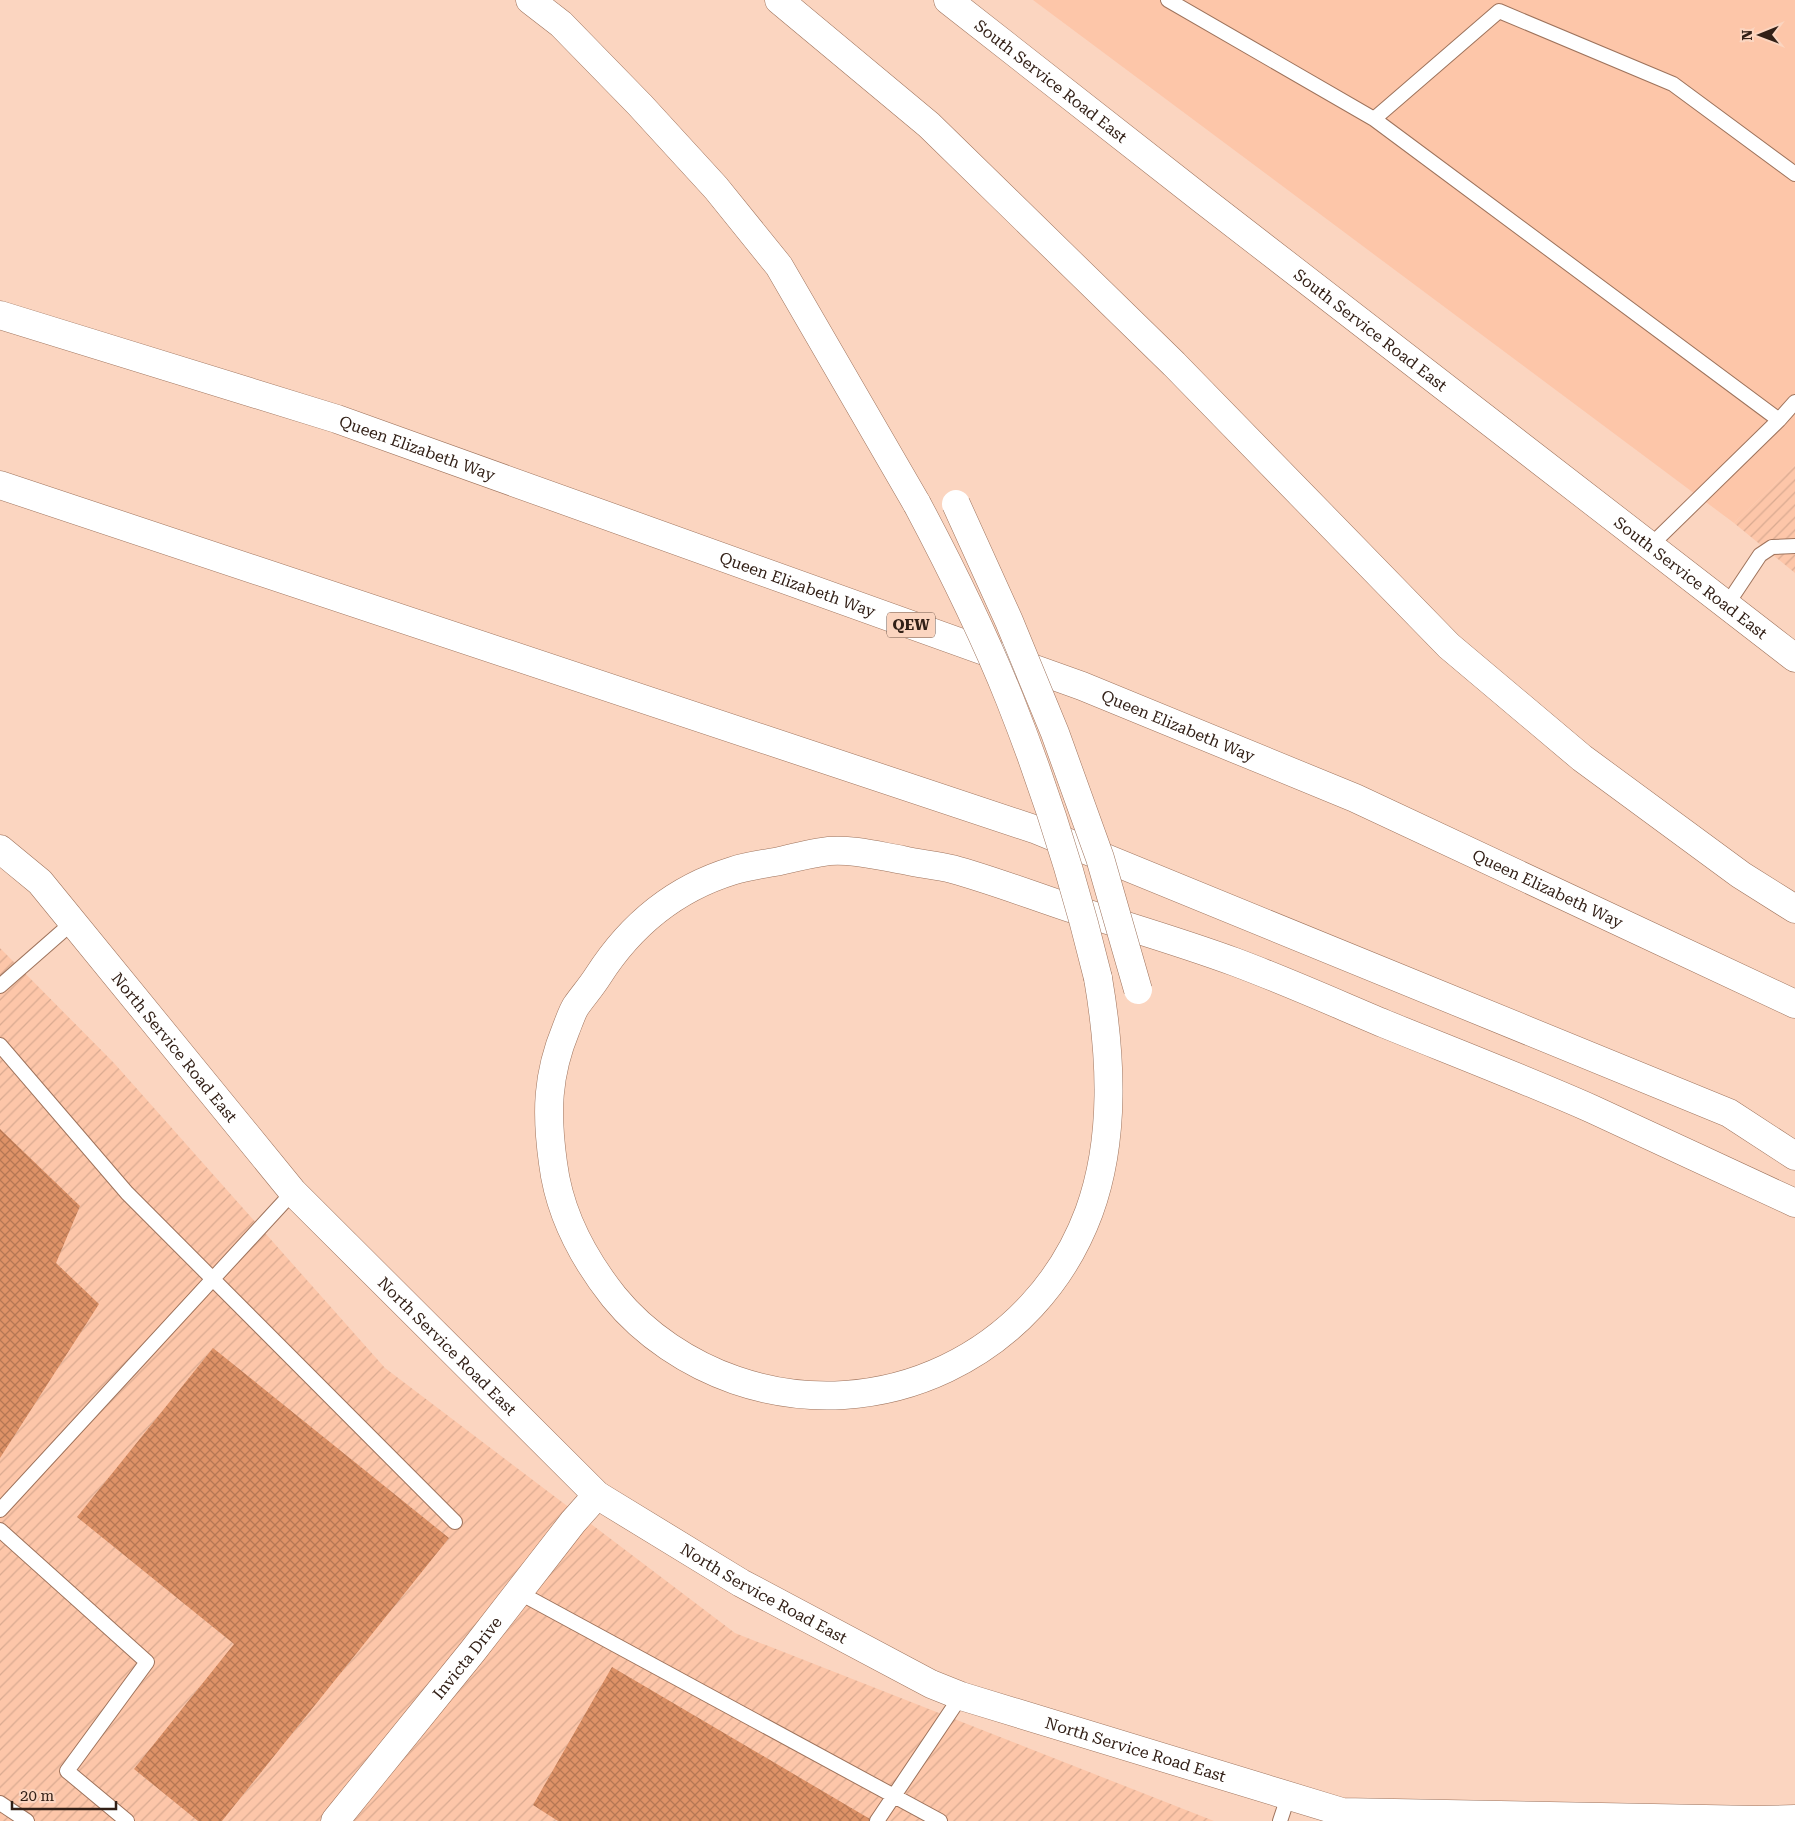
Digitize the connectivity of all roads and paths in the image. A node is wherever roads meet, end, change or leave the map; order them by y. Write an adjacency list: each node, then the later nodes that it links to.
1 (530, 0): 25 (main road, bridge)
2 (779, 0): 17 (main road)
3 (948, 0): 12 (main road, South Service Road East)
4 (1168, 0): 5 (lane)
5 (1374, 119): 6 (lane); 9 (lane)
6 (1795, 174)
7 (0, 315): 21 (main road, Queen Elizabeth Way / QEW)
8 (1795, 402): 9 (lane)
9 (1779, 420): 12 (lane)
10 (0, 485): 23 (main road)
11 (956, 504): 20 (main road, bridge)
12 (1650, 546): 14 (main road, South Service Road East)
13 (1795, 546): 14 (lane)
14 (1726, 606): 15 (main road, South Service Road East)
15 (1795, 658)
16 (0, 849): 18 (main road, North Service Road East)
17 (1795, 909)
18 (74, 922): 19 (lane); 24 (main road, North Service Road East)
19 (0, 986)
20 (1138, 990)
21 (1795, 1004)
22 (0, 1045): 26 (lane)
23 (1795, 1156)
24 (293, 1192): 26 (lane); 27 (main road, North Service Road East)
25 (1795, 1203)
26 (212, 1279): 28 (lane); 29 (lane)
27 (597, 1495): 31 (main road, Invicta Drive); 32 (main road, North Service Road East)
28 (0, 1510)
29 (455, 1522)
30 (0, 1530): 38 (lane)
31 (518, 1592): 33 (lane); 39 (main road, Invicta Drive)
32 (961, 1696): 33 (lane); 35 (main road, North Service Road East)
33 (893, 1796): 40 (lane); 41 (lane)
34 (0, 1803): 37 (lane)
35 (1284, 1809): 36 (main road, North Service Road East)
36 (1787, 1820)
37 (27, 1821)
38 (127, 1821)
39 (336, 1821)
40 (877, 1821)
41 (940, 1821)

